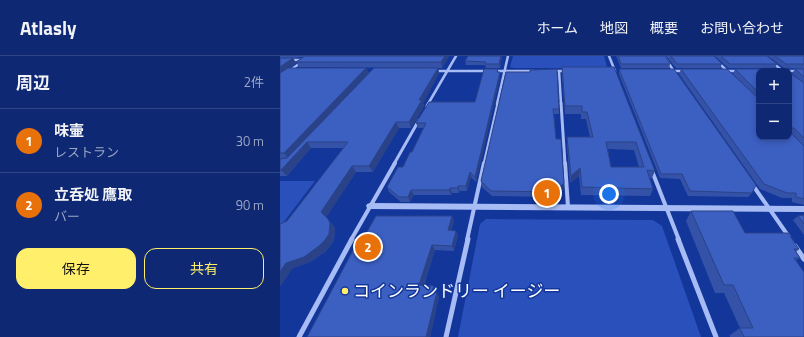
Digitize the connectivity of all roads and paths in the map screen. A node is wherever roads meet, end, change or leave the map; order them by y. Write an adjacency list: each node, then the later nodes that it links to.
1 (310, 56): 9 (street)
2 (456, 56): 14 (street)
3 (508, 56): 15 (street)
4 (609, 56): 21 (street)
5 (664, 56): 24 (street)
6 (712, 56): 27 (street)
7 (764, 56): 10 (street)
8 (280, 60): 9 (street)
9 (305, 60): 11 (street)
10 (779, 68)
11 (291, 70): 12 (street); 33 (street)
12 (299, 70)
13 (433, 71): 14 (street)
14 (448, 71): 15 (street); 35 (street)
15 (505, 71): 16 (street); 40 (street)
16 (535, 71)
17 (551, 71): 18 (street)
18 (559, 71): 19 (street); 41 (street)
19 (573, 71)
20 (608, 71): 21 (street)
21 (615, 71): 22 (street); 34 (street)
22 (622, 71)
23 (667, 71): 24 (street)
24 (674, 71): 25 (street); 32 (street)
25 (689, 71)
26 (719, 71): 27 (street)
27 (727, 71): 28 (street); 31 (street)
28 (741, 71)
29 (792, 71): 30 (street)
30 (804, 71)
31 (732, 76)
32 (679, 77)
33 (280, 78)
34 (618, 78)
35 (424, 111)
36 (420, 118): 39 (street)
37 (650, 165): 42 (street)
38 (748, 177): 43 (street)
39 (370, 206): 40 (street); 46 (street)
40 (475, 207): 41 (street); 47 (street)
41 (568, 207): 42 (street)
42 (666, 208): 43 (street); 48 (street)
43 (769, 208): 44 (street); 45 (street)
44 (804, 208)
45 (804, 259)
46 (299, 337)
47 (446, 337)
48 (716, 337)

